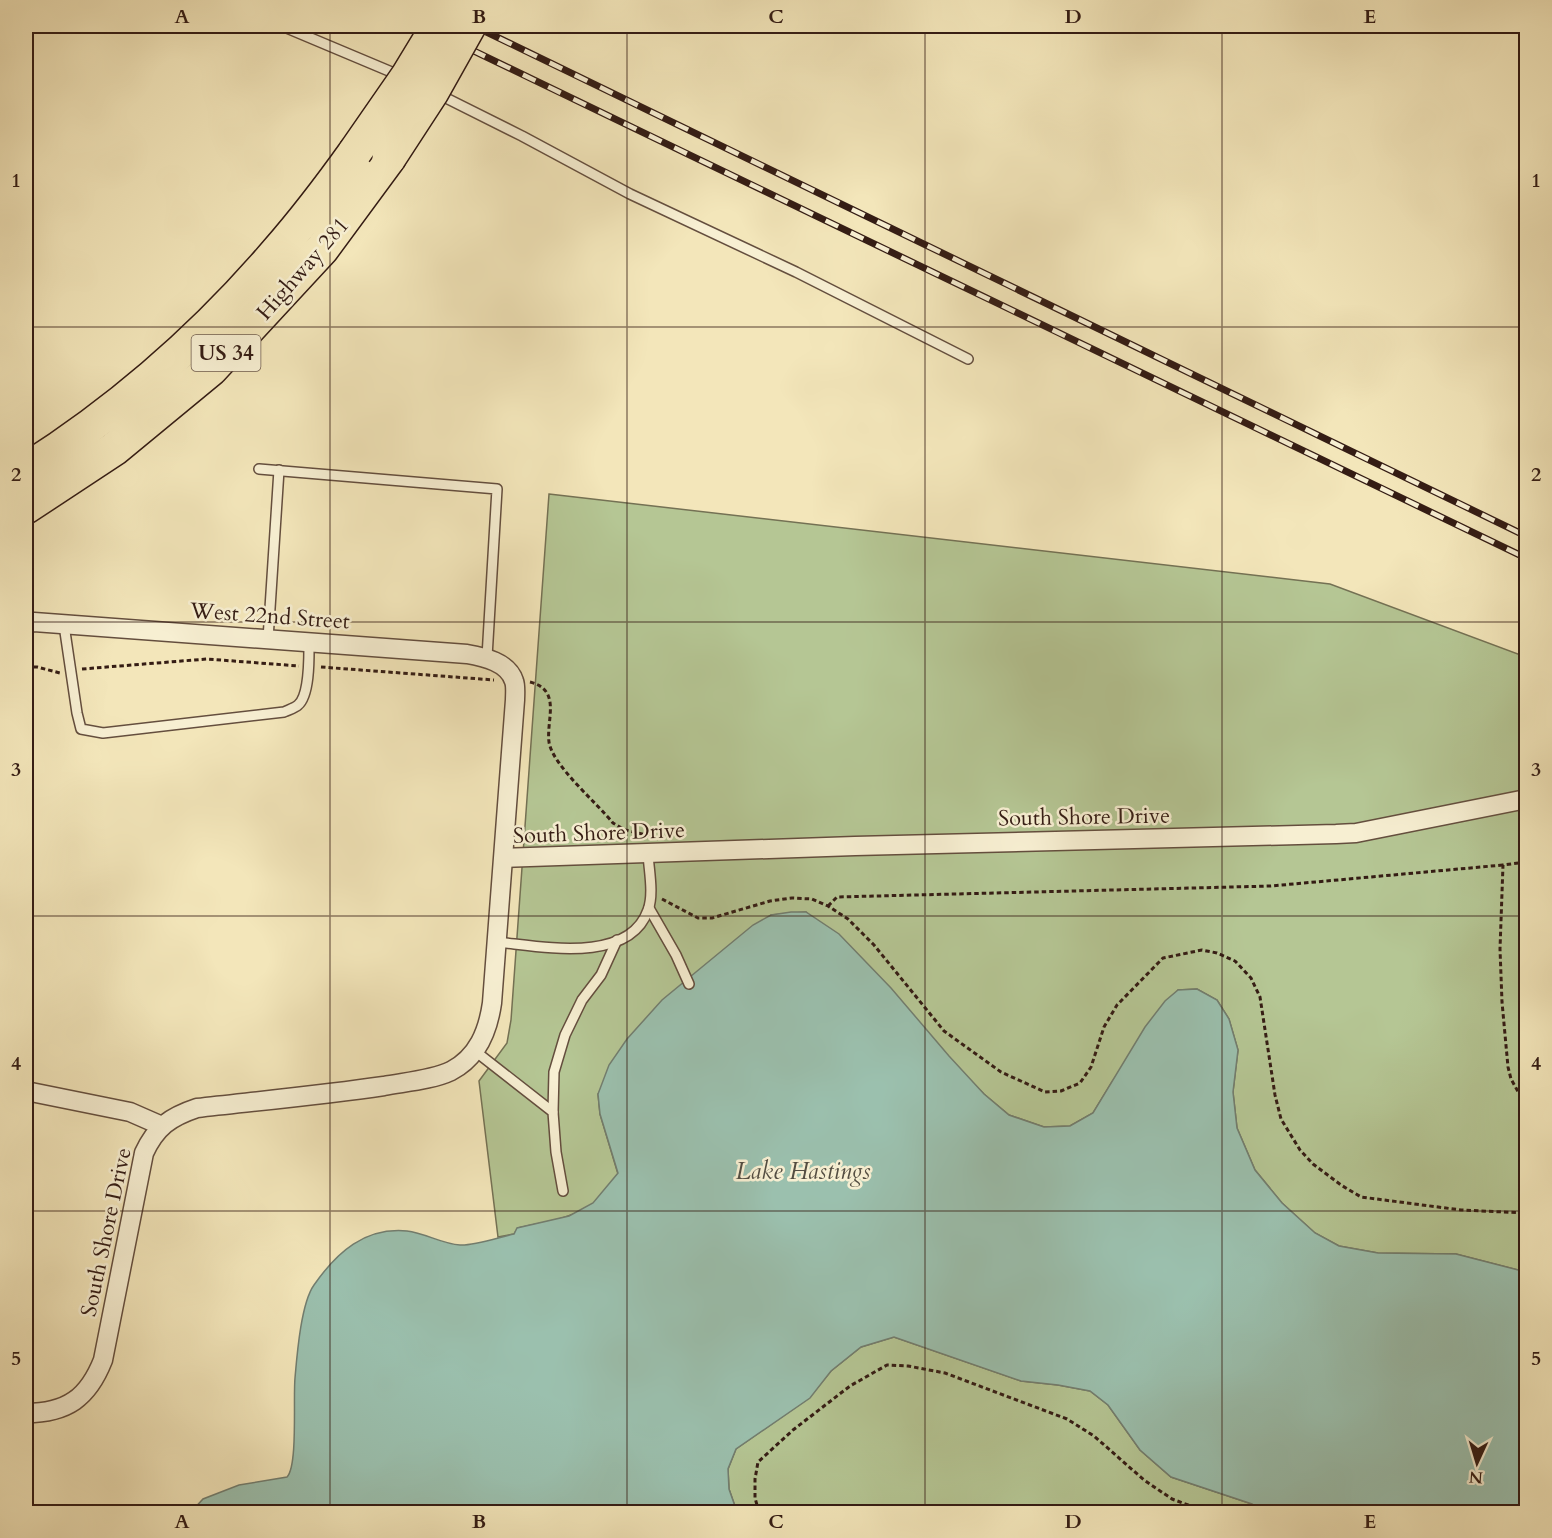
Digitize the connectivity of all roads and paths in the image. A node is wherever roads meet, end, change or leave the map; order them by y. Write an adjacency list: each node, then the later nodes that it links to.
1 (282, 26): 4 (lane)
2 (438, 26): 6 (highway, Highway 281 / US 34, bridge)
3 (469, 26): 8 (highway, Highway 281 / US 34, bridge)
4 (968, 359)
5 (259, 469): 7 (lane)
6 (26, 470)
7 (279, 470): 11 (lane); 13 (lane)
8 (26, 507)
9 (26, 624): 10 (street, West 22nd Street)
10 (64, 624): 11 (street, West 22nd Street); 16 (lane)
11 (268, 639): 12 (street, West 22nd Street)
12 (309, 642): 13 (street, West 22nd Street); 14 (lane)
13 (479, 656): 17 (street)
14 (308, 666): 16 (path); 16 (lane); 17 (path)
15 (26, 667): 16 (path)
16 (72, 671)
17 (514, 681): 19 (path); 20 (street)
18 (1527, 799): 19 (street, South Shore Drive)
19 (652, 854): 20 (street, South Shore Drive); 23 (lane)
20 (504, 858): 27 (street, South Shore Drive)
21 (1527, 862): 22 (path)
22 (1503, 865): 24 (path); 31 (path)
23 (650, 894): 24 (path); 25 (lane)
24 (828, 906): 35 (path)
25 (649, 908): 26 (lane); 28 (lane)
26 (617, 940): 27 (lane); 32 (lane)
27 (497, 942): 29 (street, South Shore Drive)
28 (689, 984)
29 (475, 1051): 32 (lane); 33 (street, South Shore Drive)
30 (26, 1091): 33 (street)
31 (1527, 1106)
32 (553, 1112): 34 (lane)
33 (162, 1126): 36 (street, South Shore Drive)
34 (563, 1191)
35 (1527, 1213)
36 (26, 1413)
37 (759, 1512): 38 (path)
38 (1207, 1512)

